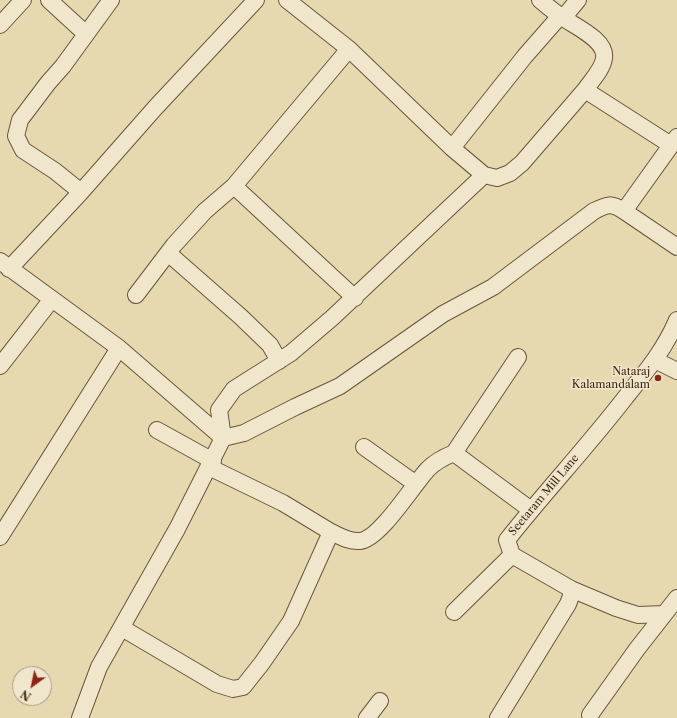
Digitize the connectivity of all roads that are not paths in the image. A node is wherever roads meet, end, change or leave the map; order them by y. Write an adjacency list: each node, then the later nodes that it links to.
1 (23, 0): 9 (street)
2 (49, 0): 10 (street)
3 (111, 0): 10 (street)
4 (256, 0): 17 (street)
5 (287, 0): 11 (street)
6 (540, 0): 8 (street)
7 (578, 0): 8 (street)
8 (562, 17): 12 (street); 14 (street)
9 (0, 25)
10 (86, 34): 17 (street)
11 (349, 48): 14 (street); 16 (street)
12 (585, 90): 13 (street); 15 (street)
13 (674, 141): 18 (street)
14 (452, 148): 15 (street)
15 (484, 175): 23 (street)
16 (234, 186): 20 (street); 23 (street)
17 (81, 192): 21 (street)
18 (624, 211): 19 (street); 33 (street)
19 (677, 247)
20 (168, 253): 22 (street); 29 (street)
21 (5, 265): 24 (street)
22 (136, 295)
23 (355, 298): 29 (street)
24 (52, 299): 26 (street); 30 (street)
25 (677, 320): 28 (street, Seetaram Mill Lane)
26 (119, 348): 33 (street); 40 (street)
27 (518, 357): 35 (street)
28 (655, 360): 31 (street); 38 (street, Seetaram Mill Lane)
29 (279, 362): 33 (street)
30 (0, 366)
31 (677, 371)
32 (158, 430): 36 (street)
33 (224, 438): 36 (street)
34 (364, 447): 37 (street)
35 (454, 453): 37 (street); 38 (street)
36 (211, 464): 39 (street); 46 (street)
37 (416, 484): 39 (street)
38 (531, 510): 41 (street, Seetaram Mill Lane)
39 (331, 532): 46 (street)
40 (0, 537)
41 (512, 555): 42 (street); 44 (street)
42 (571, 589): 45 (street); 51 (street)
43 (677, 598): 45 (street)
44 (454, 612)
45 (664, 614): 48 (street)
46 (122, 628): 49 (street)
47 (380, 701): 50 (street)
48 (590, 715)
49 (80, 718)
50 (367, 718)
51 (498, 718)

